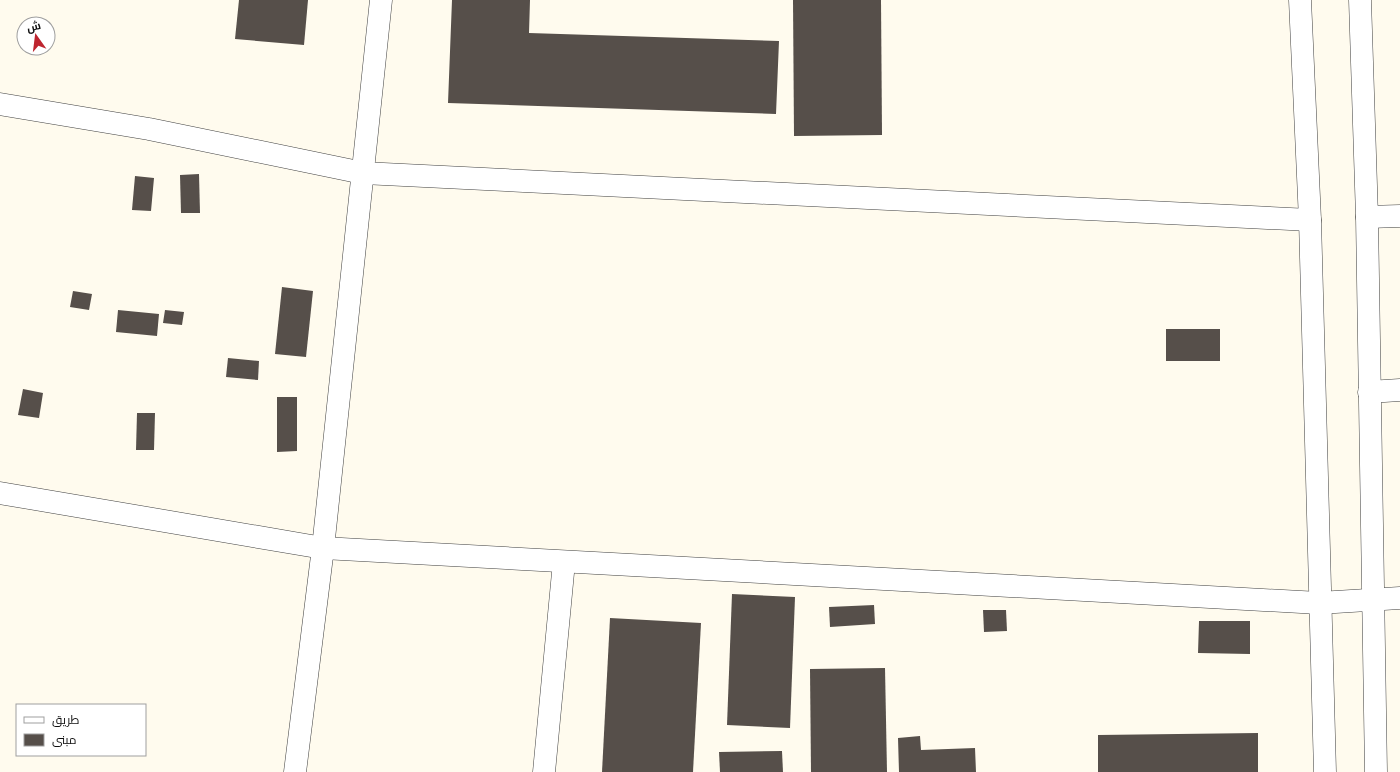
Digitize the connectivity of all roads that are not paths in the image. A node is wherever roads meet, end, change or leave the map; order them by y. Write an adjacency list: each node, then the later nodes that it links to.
1 (381, 0): 5 (street)
2 (1300, 0): 8 (street)
3 (1360, 0): 7 (street)
4 (0, 104): 5 (street)
5 (363, 173): 8 (street); 12 (street)
6 (1400, 216): 7 (street)
7 (1367, 217): 10 (street)
8 (1310, 220): 16 (street)
9 (1400, 390): 10 (street)
10 (1369, 392): 15 (street)
11 (0, 493): 12 (street)
12 (323, 548): 13 (street); 17 (street)
13 (564, 562): 16 (street); 18 (street)
14 (1400, 598): 15 (street)
15 (1373, 601): 16 (street); 20 (street)
16 (1319, 603): 19 (street)
17 (296, 772)
18 (544, 772)
19 (1325, 772)
20 (1376, 772)

